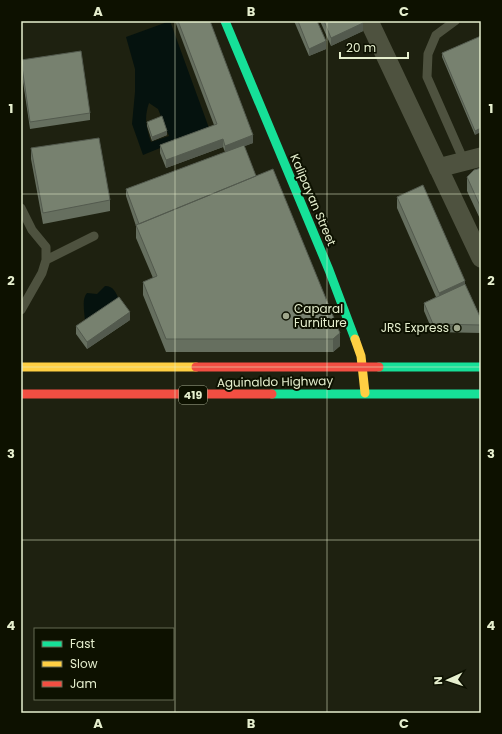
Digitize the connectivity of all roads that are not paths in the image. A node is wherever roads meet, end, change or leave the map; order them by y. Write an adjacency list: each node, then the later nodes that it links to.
1 (225, 21): 12 (main road, Kalipayan Street)
2 (369, 21): 5 (street)
3 (455, 21): 4 (lane)
4 (473, 159): 5 (street)
5 (438, 168): 8 (street)
6 (21, 208): 9 (lane)
7 (94, 236): 9 (lane)
8 (481, 258)
9 (46, 260): 10 (lane)
10 (21, 310)
11 (21, 367): 12 (main road, Aguinaldo Highway)
12 (362, 367): 13 (main road, Aguinaldo Highway); 14 (main road, Kalipayan Street)
13 (481, 367)
14 (365, 393): 15 (main road, Aguinaldo Highway / 419); 16 (main road, Aguinaldo Highway / 419)
15 (21, 394)
16 (481, 394)

